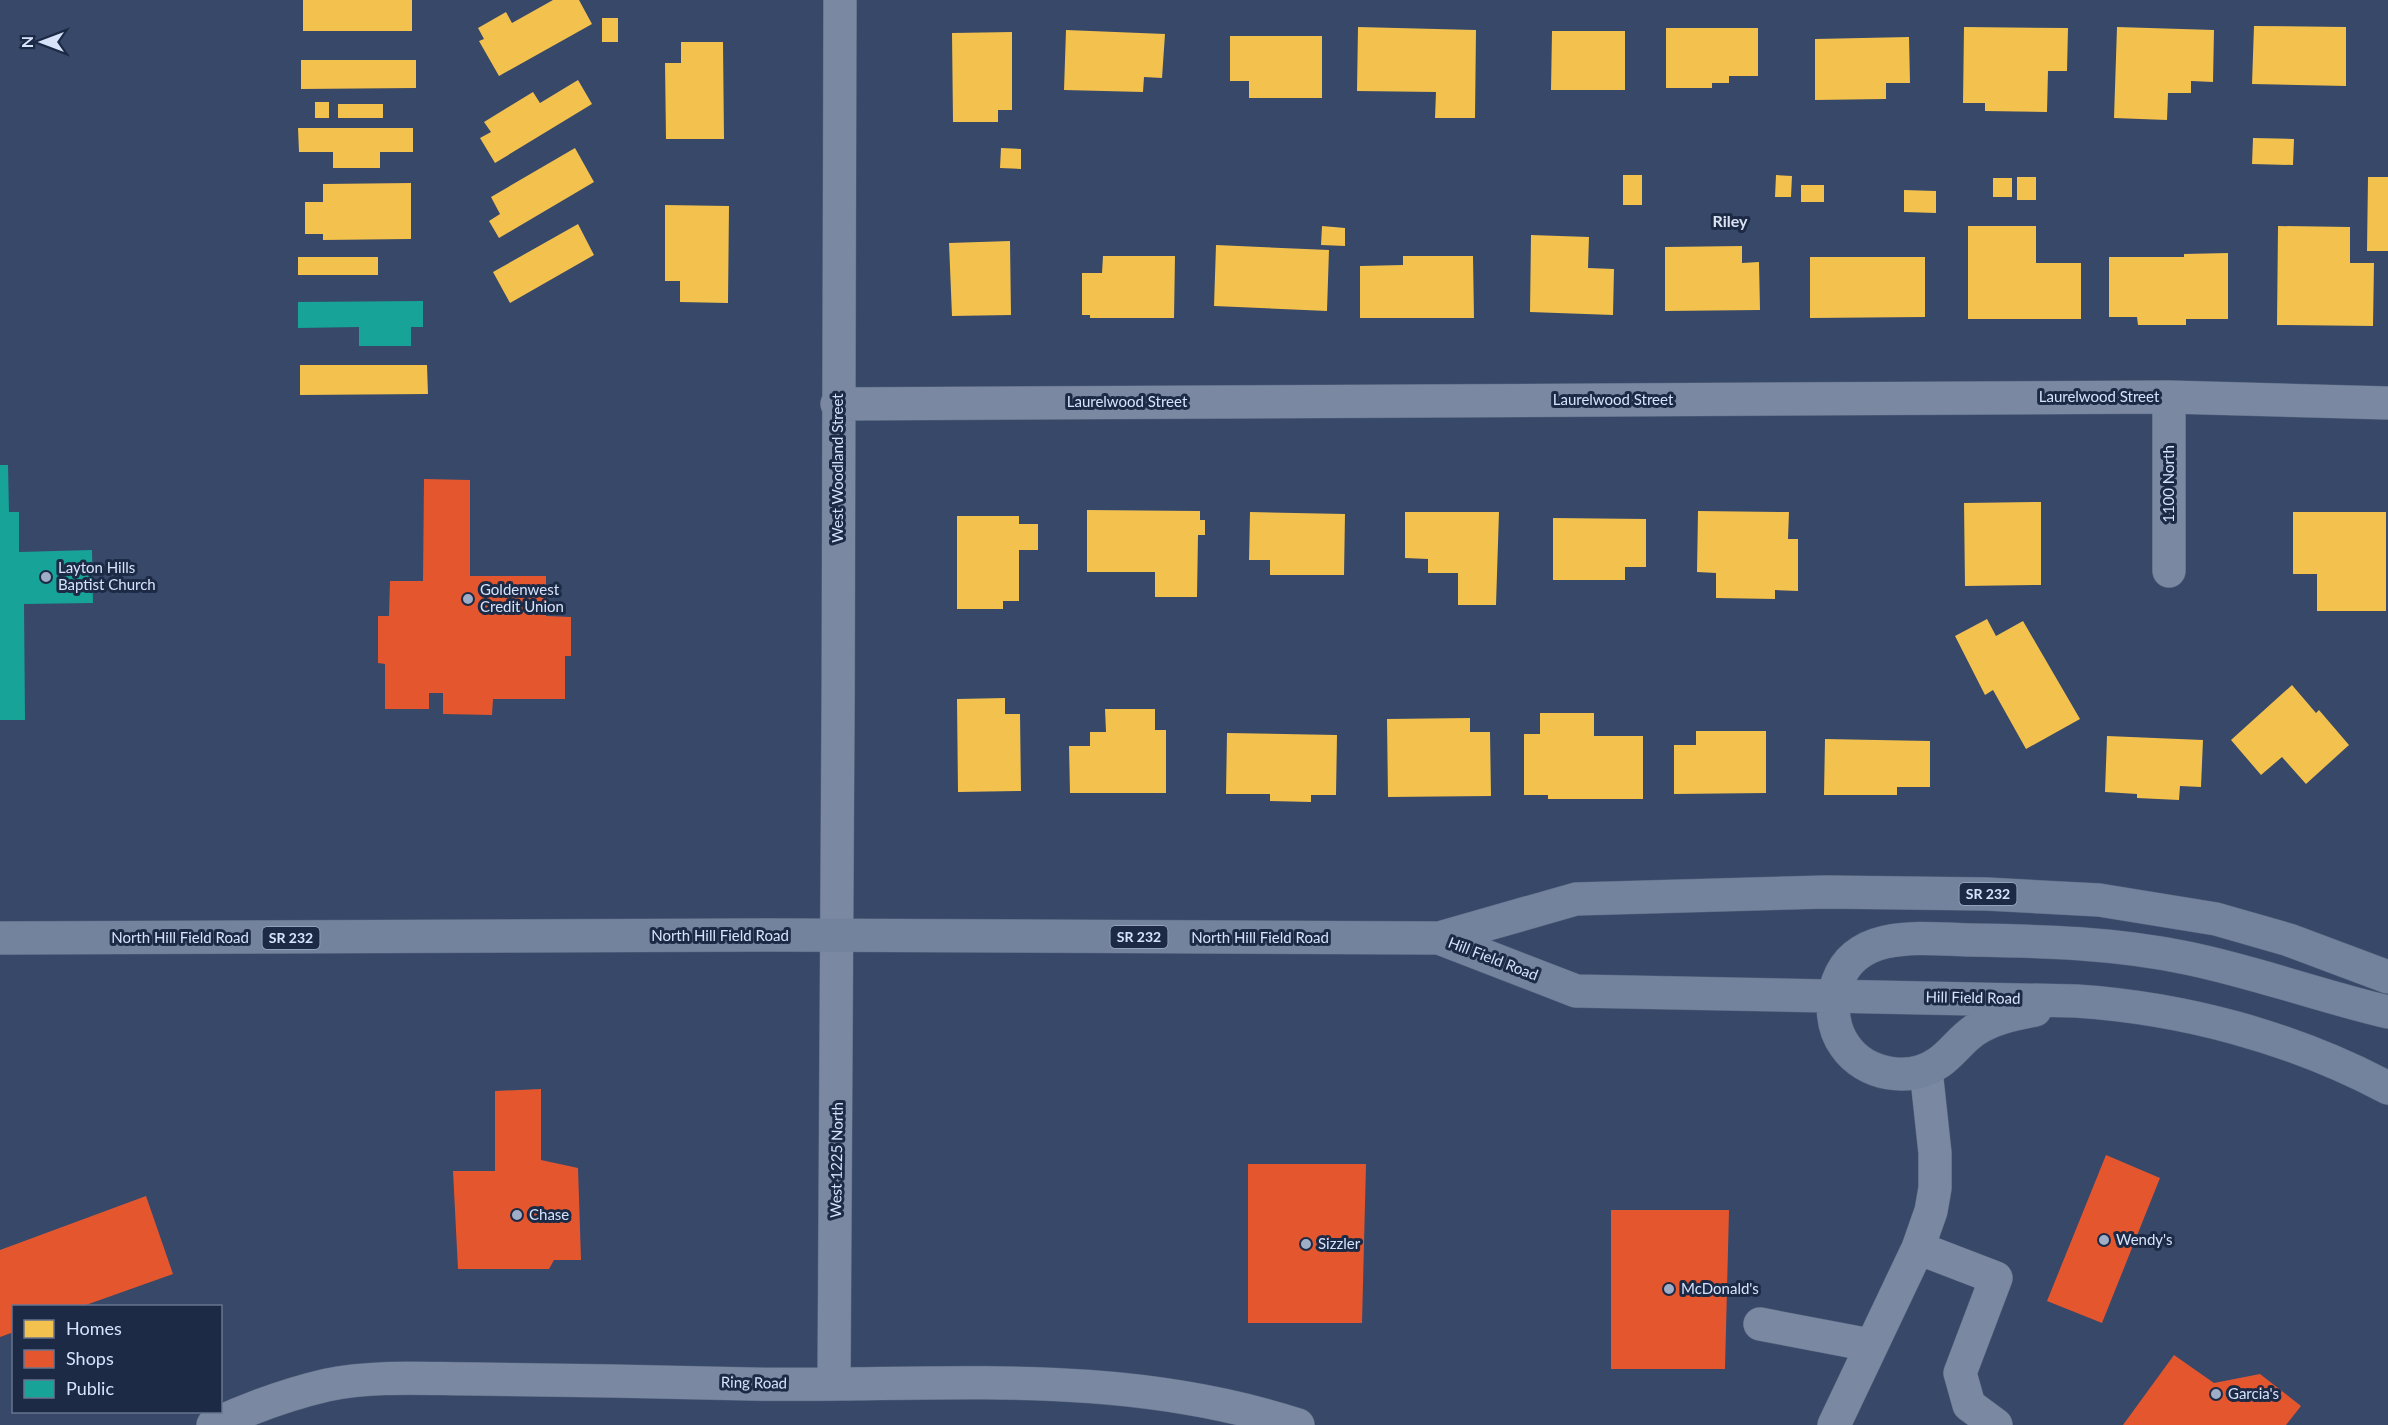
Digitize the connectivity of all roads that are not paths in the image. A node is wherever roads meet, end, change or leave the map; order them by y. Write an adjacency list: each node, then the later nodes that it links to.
1 (840, 0): 4 (street, West Woodland Street)
2 (2169, 397): 3 (street, Laurelwood Street); 4 (street, Laurelwood Street); 5 (street, 1100 North)
3 (2388, 403)
4 (837, 404): 6 (street, West Woodland Street)
5 (2169, 571)
6 (839, 936): 7 (main road, North Hill Field Road / SR 232); 8 (main road, North Hill Field Road / SR 232); 18 (street, West 1225 North)
7 (0, 938)
8 (1439, 938): 9 (main road, Hill Field Road / SR 232); 10 (main road, Hill Field Road / SR 232)
9 (2388, 977)
10 (1834, 996): 11 (main road, Hill Field Road / SR 232); 12 (main road); 13 (main road)
11 (2076, 1001): 13 (main road); 14 (main road, Hill Field Road / SR 232)
12 (2388, 1012)
13 (1926, 1070): 15 (street)
14 (2388, 1088)
15 (1918, 1248): 17 (street); 22 (street)
16 (1760, 1324): 17 (street)
17 (1870, 1345): 21 (street)
18 (834, 1384): 19 (street, Ring Road); 20 (street, Ring Road)
19 (213, 1425)
20 (1298, 1425)
21 (1834, 1425)
22 (1996, 1425)

